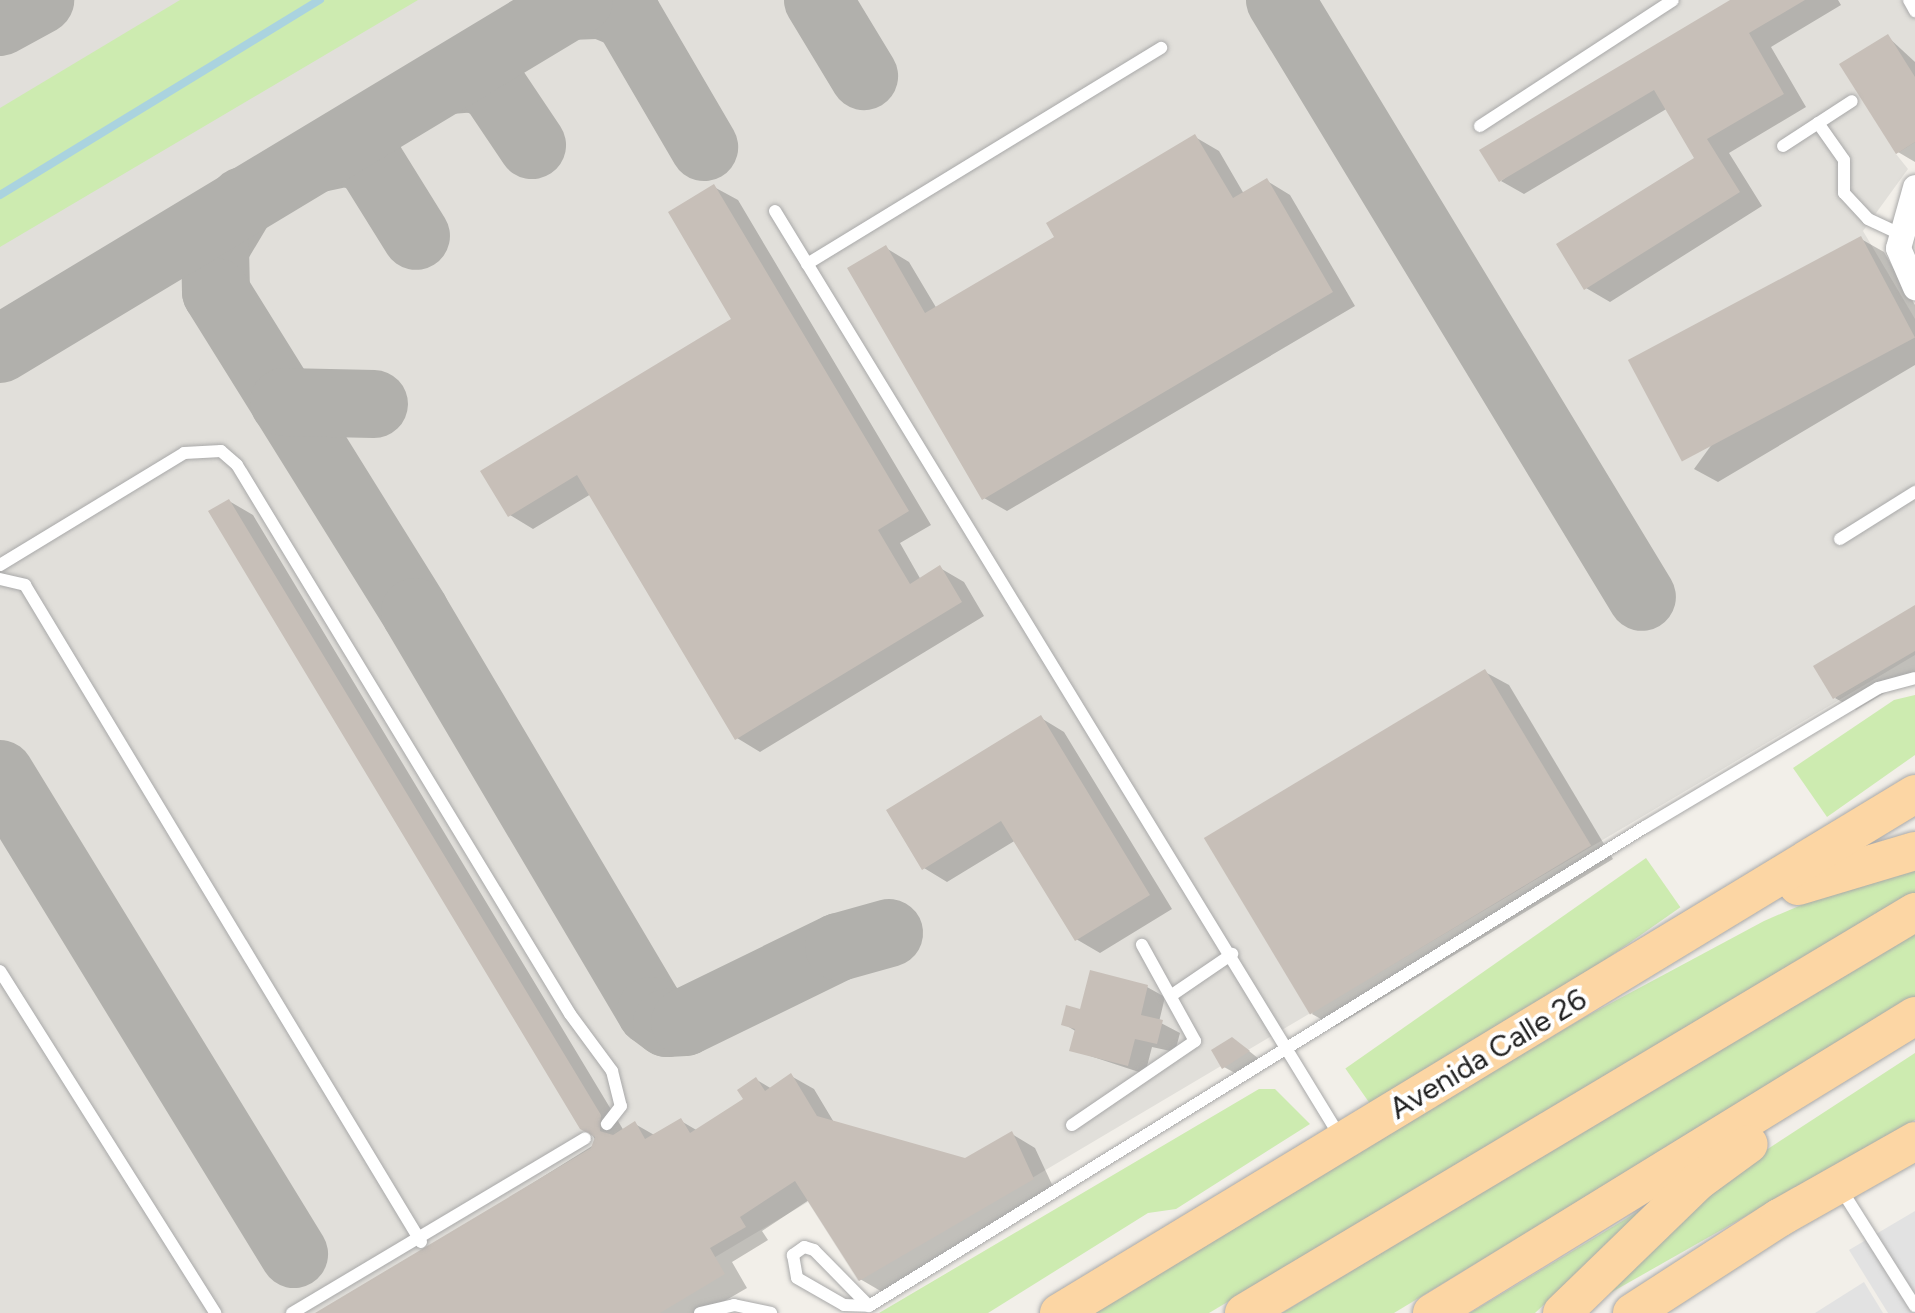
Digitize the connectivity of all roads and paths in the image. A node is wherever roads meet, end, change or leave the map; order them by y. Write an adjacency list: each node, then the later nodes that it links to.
1 (1673, 0): 7 (lane)
2 (1909, 0): 3 (lane)
3 (1915, 11)
4 (1161, 48): 12 (lane)
5 (1852, 101): 6 (lane)
6 (1818, 123): 8 (lane); 11 (lane)
7 (1480, 126)
8 (1782, 146)
9 (1915, 187): 11 (street)
10 (775, 212): 12 (lane)
11 (1898, 232): 13 (street)
12 (807, 264): 24 (lane)
13 (1915, 287)
14 (1915, 492): 15 (lane)
15 (1840, 538)
16 (0, 565): 30 (lane)
17 (0, 579): 38 (lane)
18 (1915, 678): 29 (lane)
19 (1915, 794): 23 (main road, Avenida Calle 26)
20 (1915, 851): 23 (main road)
21 (1915, 912): 46 (main road)
22 (1142, 945): 26 (lane)
23 (1668, 947): 33 (main road, Avenida Calle 26)
24 (1232, 954): 26 (lane); 29 (lane)
25 (0, 971): 41 (lane)
26 (1172, 995): 31 (lane)
27 (1915, 1016): 47 (main road)
28 (1915, 1028): 48 (main road)
29 (1290, 1051): 33 (lane); 39 (lane)
30 (607, 1124)
31 (1072, 1125)
32 (585, 1138): 38 (lane)
33 (1342, 1141): 45 (main road, Avenida Calle 26)
34 (1915, 1141): 35 (main road)
35 (1898, 1162): 36 (main road)
36 (1838, 1184): 37 (main road); 40 (lane)
37 (1779, 1218): 49 (main road); 50 (main road)
38 (420, 1242): 42 (lane)
39 (869, 1306): 39 (lane)
40 (1915, 1306)
41 (215, 1313)
42 (292, 1313)
43 (700, 1313): 44 (lane)
44 (772, 1313)
45 (1059, 1313)
46 (1244, 1313)
47 (1432, 1313)
48 (1562, 1313)
49 (1593, 1313)
50 (1632, 1313)

